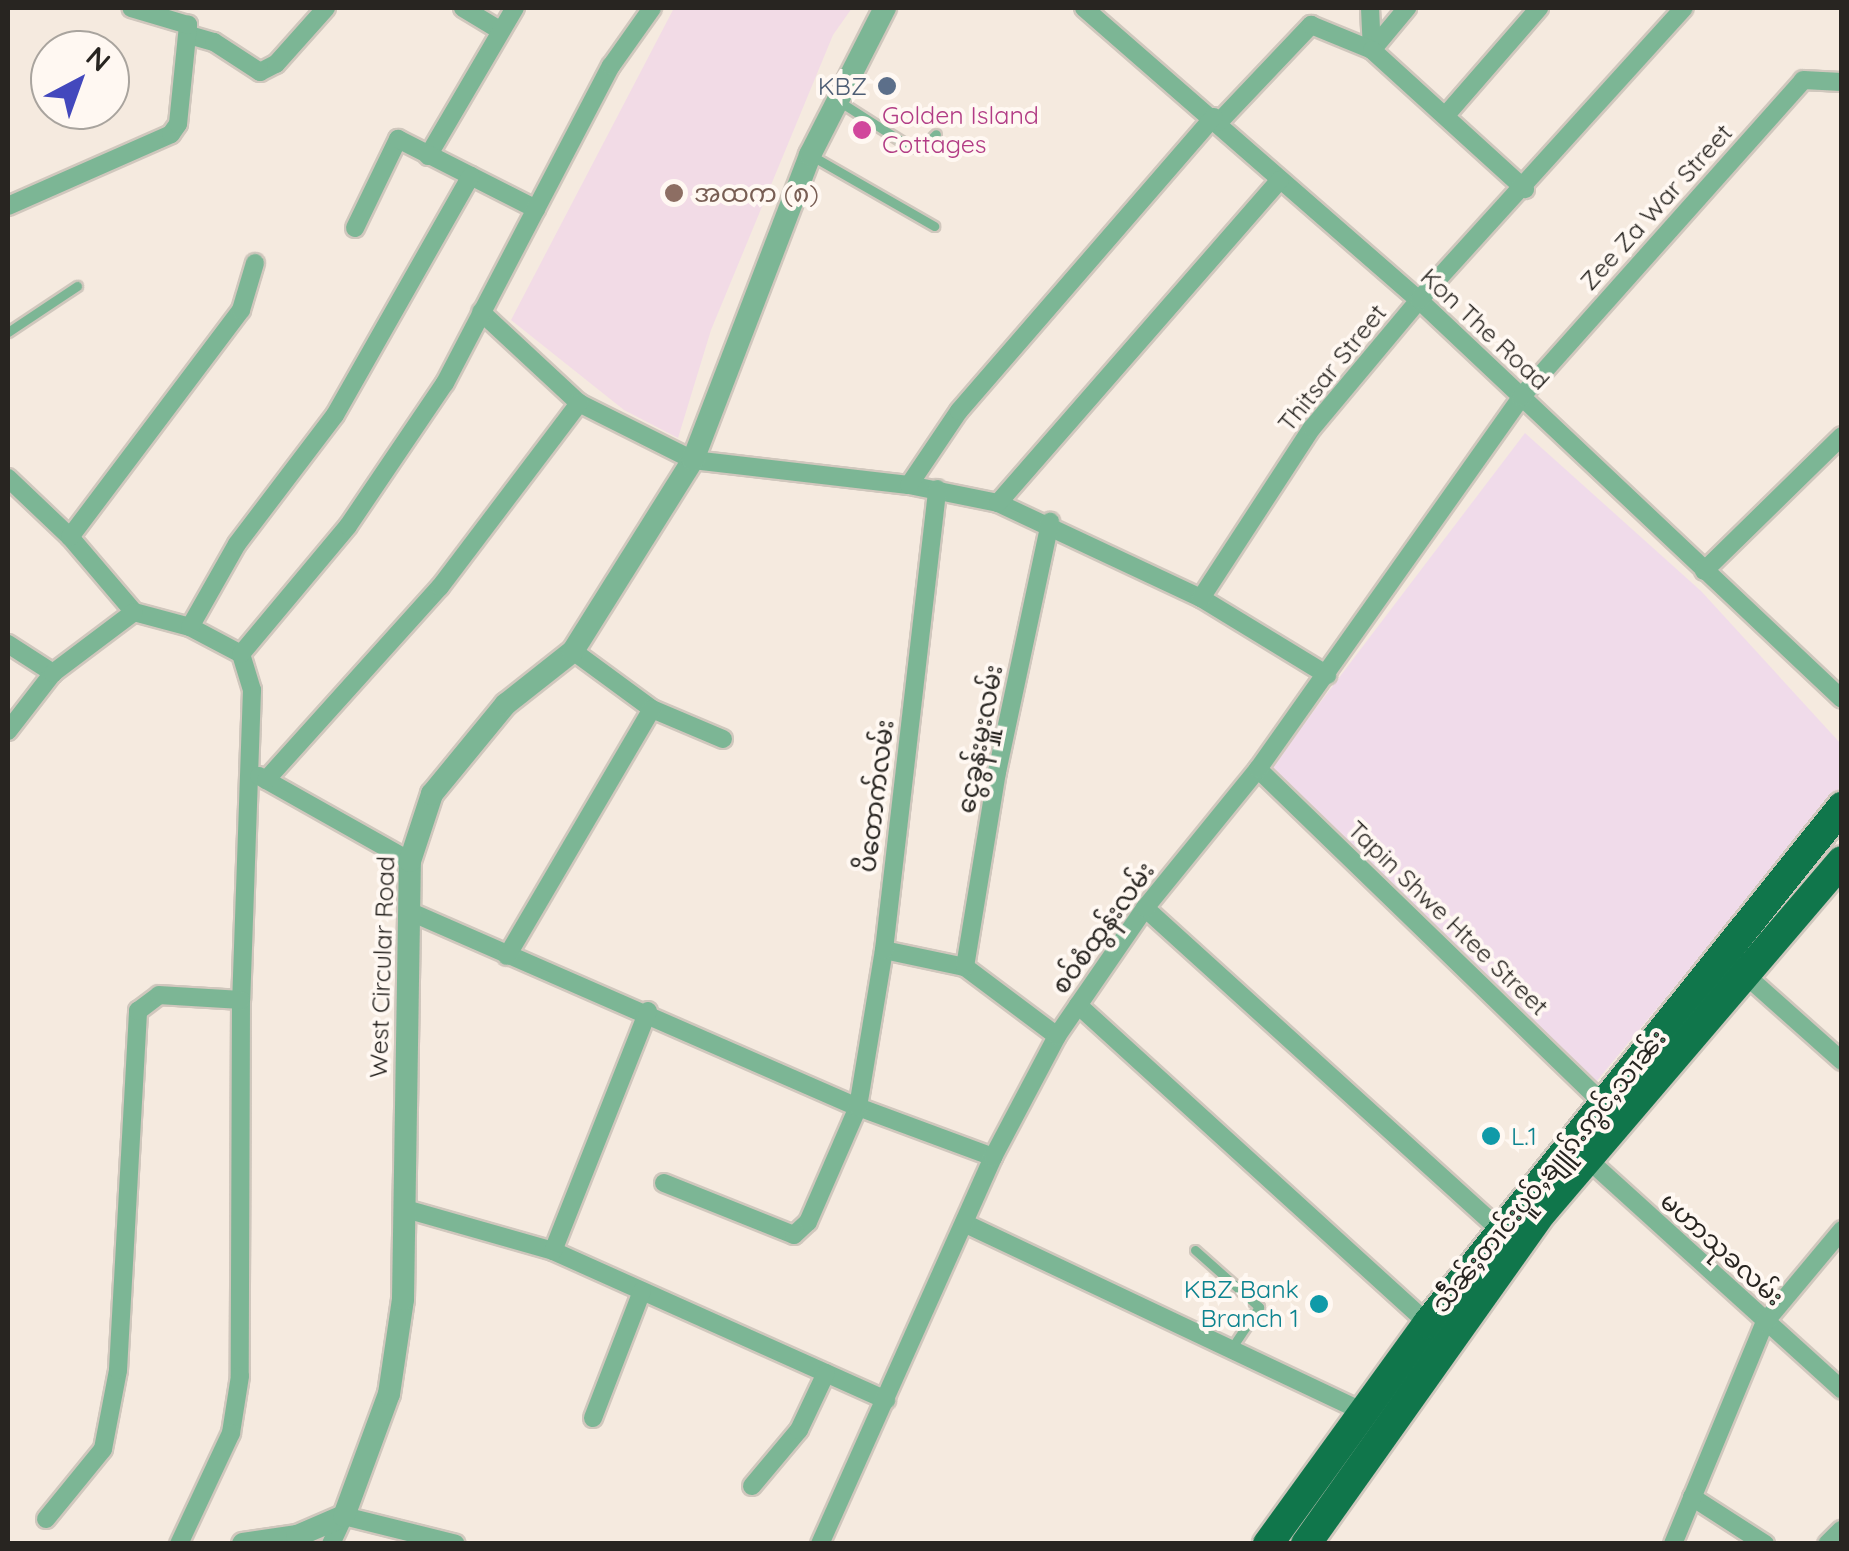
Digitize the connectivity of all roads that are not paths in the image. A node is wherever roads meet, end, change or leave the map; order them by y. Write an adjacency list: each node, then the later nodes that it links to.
1 (131, 8): 13 (street)
2 (326, 8): 13 (street)
3 (462, 8): 12 (street)
4 (515, 8): 12 (street)
5 (652, 8): 26 (street)
6 (885, 8): 16 (street, West Circular Road)
7 (1084, 8): 18 (street, Kon The Road)
8 (1370, 8): 14 (street)
9 (1407, 8): 14 (street)
10 (1539, 8): 17 (street)
11 (1684, 8): 24 (street, Thitsar Street)
12 (501, 30): 21 (street)
13 (188, 35): 25 (street)
14 (1372, 50): 17 (street); 18 (street)
15 (1842, 82): 34 (street, Zee Za War Street)
16 (835, 99): 19 (lane); 20 (street, West Circular Road)
17 (1446, 115): 24 (street)
18 (1216, 120): 23 (street, Kon The Road); 39 (street)
19 (936, 134)
20 (810, 155): 27 (lane); 37 (street, West Circular Road)
21 (428, 156): 22 (street); 28 (street)
22 (471, 176): 26 (street); 47 (street)
23 (1280, 180): 31 (street, Kon The Road); 41 (street)
24 (1525, 189): 31 (street, Thitsar Street)
25 (8, 206)
26 (536, 209): 32 (street)
27 (934, 226)
28 (355, 228)
29 (256, 264): 43 (street)
30 (77, 286): 33 (lane)
31 (1419, 300): 34 (street, Kon The Road); 45 (street, Thitsar Street)
32 (482, 312): 35 (street); 50 (street)
33 (8, 332)
34 (1521, 397): 44 (street, Kon The Road); 52 (street, စဝ်စံထွန်းလမ်း)
35 (579, 403): 37 (street); 58 (street)
36 (1842, 436): 44 (street)
37 (694, 460): 39 (street); 49 (street, West Circular Road)
38 (8, 478): 43 (street)
39 (909, 484): 40 (street)
40 (937, 489): 41 (street); 64 (street, ပိတောက်လမ်း)
41 (998, 503): 42 (street)
42 (1050, 522): 45 (street); 66 (street, ငွေခွန်းမှူးလမ်း)
43 (70, 537): 46 (street)
44 (1704, 571): 53 (street, Kon The Road)
45 (1201, 598): 52 (street)
46 (134, 612): 47 (street); 51 (street)
47 (190, 627): 50 (street)
48 (8, 644): 51 (street)
49 (574, 651): 54 (street); 60 (street, West Circular Road)
50 (241, 654): 58 (street)
51 (53, 673): 55 (street)
52 (1327, 675): 57 (street, စဝ်စံထွန်းလမ်း)
53 (1842, 699)
54 (652, 709): 56 (street); 65 (street)
55 (8, 731)
56 (723, 739)
57 (1258, 769): 62 (street, စဝ်စံထွန်းလမ်း); 73 (street, Tapin Shwe Htee Street)
58 (260, 776): 60 (street); 68 (street)
59 (1842, 807): 73 (highway, သဵႅၼ်ႈတၢင်းပူဝ်ႇၶျူၵ်ႉဢွင်ႇသၢၼ်း)
60 (410, 861): 63 (street, West Circular Road)
61 (1842, 861): 67 (highway, သဵႅၼ်ႈတၢင်းပူဝ်ႇၶျူၵ်ႉဢွင်ႇသၢၼ်း)
62 (1145, 908): 69 (street, စဝ်စံထွန်းလမ်း); 80 (street)
63 (411, 912): 65 (street); 78 (street, West Circular Road)
64 (884, 950): 66 (street); 74 (street, ပိတောက်လမ်း)
65 (506, 956): 70 (street)
66 (965, 967): 71 (street)
67 (1742, 972): 72 (street); 75 (highway, သဵႅၼ်ႈတၢင်းပူဝ်ႇၶျူၵ်ႉဢွင်ႇသၢၼ်း)
68 (242, 1000): 96 (street); 98 (street)
69 (1078, 1004): 71 (street, စဝ်စံထွန်းလမ်း); 86 (street)
70 (648, 1012): 74 (street); 83 (street)
71 (1057, 1036): 76 (street, စဝ်စံထွန်းလမ်း)
72 (1842, 1060)
73 (1603, 1103): 75 (highway, သဵႅၼ်ႈတၢင်းပူဝ်ႇၶျူၵ်ႉဢွင်ႇသၢၼ်း)
74 (858, 1107): 76 (street); 77 (street, ပိတောက်လမ်း)
75 (1579, 1151): 80 (highway, သဵႅၼ်ႈတၢင်းပူဝ်ႇၶျူၵ်ႉဢွင်ႇသၢၼ်း); 85 (street, မဟာသုခလမ်း); 104 (highway, သဵႅၼ်ႈတၢင်းပူဝ်ႇၶျူၵ်ႉဢွင်ႇသၢၼ်း)
76 (992, 1157): 79 (street, စဝ်စံထွန်းလမ်း)
77 (664, 1183)
78 (406, 1209): 83 (street); 95 (street, West Circular Road)
79 (964, 1223): 87 (street); 90 (street, စဝ်စံထွန်းလမ်း)
80 (1500, 1230): 86 (highway, သဵႅၼ်ႈတၢင်းပူဝ်ႇၶျူၵ်ႉဢွင်ႇသၢၼ်း)
81 (1842, 1230): 85 (street)
82 (1194, 1250): 87 (lane)
83 (553, 1251): 84 (street)
84 (642, 1291): 88 (street); 92 (street)
85 (1765, 1322): 89 (street, မဟာသုခလမ်း); 94 (street)
86 (1428, 1323): 91 (highway, သဵႅၼ်ႈတၢင်းပူဝ်ႇၶျူၵ်ႉဢွင်ႇသၢၼ်း)
87 (1231, 1349): 91 (street)
88 (826, 1374): 90 (street); 93 (street)
89 (1842, 1390)
90 (886, 1400): 102 (street, စဝ်စံထွန်းလမ်း)
91 (1362, 1411): 103 (highway, သဵႅၼ်ႈတၢင်းပူဝ်ႇၶျူၵ်ႉဢွင်ႇသၢၼ်း)
92 (593, 1418)
93 (752, 1486)
94 (1692, 1497): 105 (street); 106 (street)
95 (344, 1516): 99 (street); 100 (street); 101 (street)
96 (46, 1519)
97 (1841, 1530): 107 (street)
98 (179, 1544)
99 (244, 1544)
100 (331, 1544)
101 (456, 1544)
102 (820, 1544)
103 (1268, 1544)
104 (1306, 1544)
105 (1673, 1544)
106 (1765, 1544)
107 (1827, 1544)

